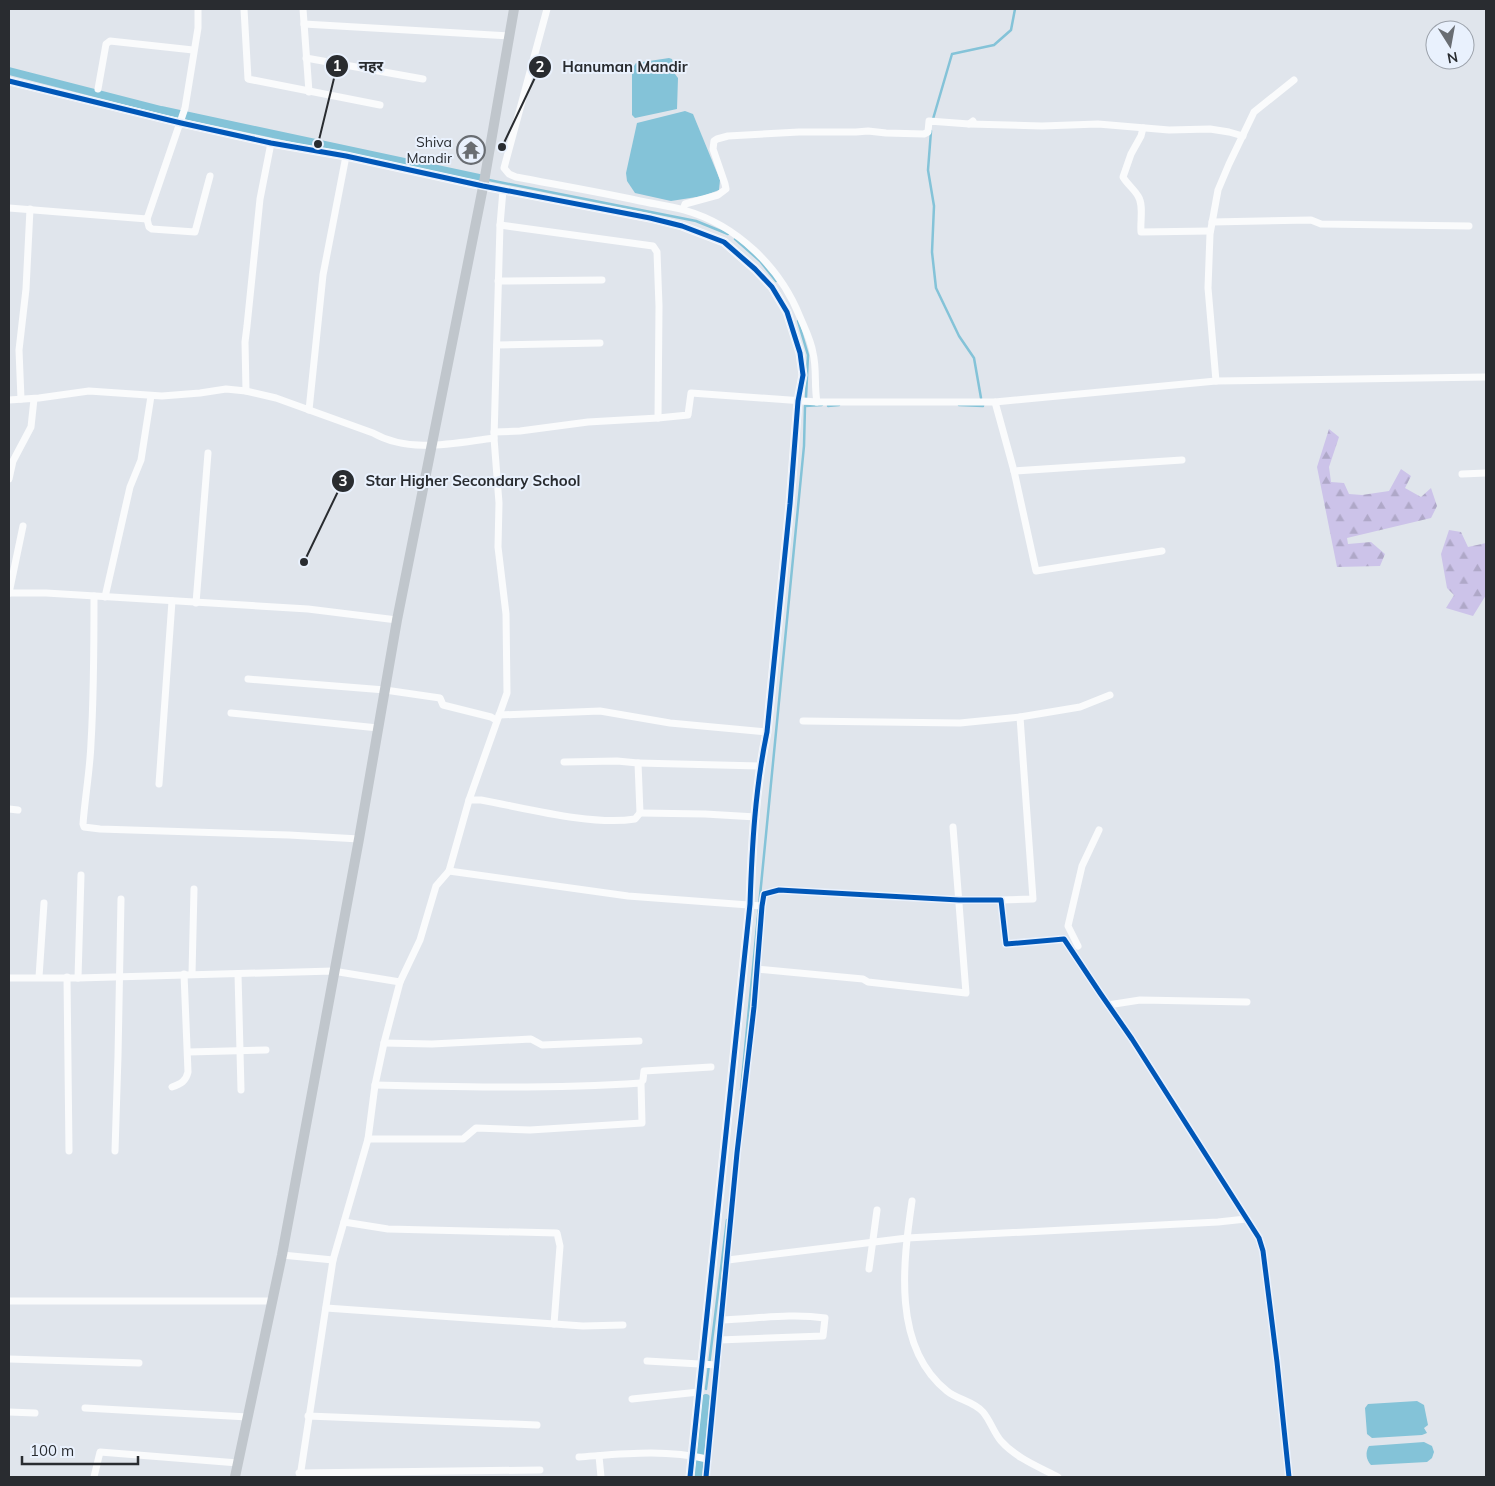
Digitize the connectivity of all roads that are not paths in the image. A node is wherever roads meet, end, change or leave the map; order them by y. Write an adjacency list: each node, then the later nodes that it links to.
1 (198, 9): 8 (street)
2 (244, 9): 14 (street)
3 (303, 9): 6 (street)
4 (514, 9): 7 (main road)
5 (547, 9): 26 (street)
6 (304, 24): 7 (street); 9 (street)
7 (510, 36): 22 (main road)
8 (193, 50): 13 (street); 16 (street)
9 (306, 58): 10 (street); 14 (street)
10 (423, 79)
11 (1294, 80): 18 (street)
12 (9, 81): 16 (street)
13 (98, 88)
14 (309, 92): 15 (street)
15 (380, 105)
16 (181, 123): 19 (street); 27 (street)
17 (1143, 128): 18 (street); 26 (street); 31 (street)
18 (1243, 136): 28 (street)
19 (271, 143): 20 (street); 38 (street)
20 (346, 156): 22 (street); 46 (street)
21 (210, 176): 27 (street)
22 (484, 186): 23 (street); 49 (main road)
23 (503, 190): 29 (street); 43 (street)
24 (9, 208): 25 (street)
25 (30, 209): 27 (street); 41 (street)
26 (683, 210): 44 (street)
27 (147, 219)
28 (1212, 222): 30 (street); 31 (street)
29 (500, 225): 33 (street); 47 (street)
30 (1469, 226)
31 (1210, 230): 37 (street)
32 (602, 280): 33 (street)
33 (498, 281): 35 (street)
34 (600, 343): 35 (street)
35 (497, 345): 48 (street)
36 (1486, 377): 37 (street)
37 (1216, 381): 45 (street)
38 (246, 391): 39 (street); 46 (street)
39 (151, 396): 40 (street); 60 (street)
40 (34, 398): 41 (street); 55 (street)
41 (21, 399): 42 (street)
42 (9, 400)
43 (798, 401): 44 (street); 47 (street); 72 (street)
44 (817, 402): 45 (street)
45 (995, 402): 52 (street)
46 (309, 410): 49 (street)
47 (658, 418): 48 (street)
48 (494, 435): 49 (street); 69 (street)
49 (431, 446): 63 (main road)
50 (208, 453): 62 (street)
51 (1182, 460): 52 (street)
52 (1014, 471): 57 (street)
53 (1486, 473): 54 (street)
54 (1462, 474)
55 (9, 479)
56 (23, 526): 58 (street)
57 (1162, 551)
58 (9, 593): 59 (street)
59 (94, 596): 60 (street); 84 (street)
60 (104, 597): 61 (street)
61 (172, 602): 62 (street); 76 (street)
62 (196, 603): 63 (street)
63 (397, 620): 65 (main road)
64 (248, 679): 65 (street)
65 (386, 690): 69 (street); 71 (main road)
66 (1110, 695): 68 (street)
67 (231, 713): 71 (street)
68 (1020, 717): 70 (street); 90 (street)
69 (497, 718): 72 (street); 77 (street)
70 (803, 721)
71 (378, 728): 84 (main road)
72 (767, 732): 75 (street)
73 (564, 762): 74 (street)
74 (638, 763): 75 (street); 80 (street)
75 (760, 766): 81 (street)
76 (159, 784)
77 (469, 800): 80 (street); 85 (street)
78 (9, 809): 79 (street)
79 (18, 810)
80 (640, 813): 81 (street)
81 (756, 816): 92 (street)
82 (953, 827): 89 (street)
83 (1099, 830): 94 (street)
84 (359, 839): 96 (main road)
85 (449, 871): 92 (street); 104 (street)
86 (81, 875): 103 (street)
87 (194, 889): 97 (street)
88 (120, 898): 99 (street)
89 (959, 900): 90 (street); 93 (street); 95 (street)
90 (1001, 900): 106 (street)
91 (44, 903): 100 (street)
92 (752, 904): 93 (street); 140 (street)
93 (762, 906): 95 (street)
94 (1078, 946)
95 (757, 969): 128 (street)
96 (333, 971): 98 (street); 104 (street); 126 (main road)
97 (188, 974): 98 (street); 99 (street); 111 (street)
98 (238, 974): 110 (street)
99 (119, 976): 103 (street); 119 (street)
100 (39, 977): 101 (street); 102 (street)
101 (9, 978)
102 (66, 978): 103 (street); 118 (street)
103 (78, 978)
104 (400, 982): 108 (street)
105 (1246, 1002): 106 (street)
106 (1108, 1005): 122 (street)
107 (639, 1041): 108 (street)
108 (384, 1043): 114 (street)
109 (266, 1050): 110 (street)
110 (240, 1051): 111 (street); 116 (street)
111 (188, 1052): 115 (street)
112 (711, 1067): 113 (street)
113 (643, 1080)
114 (375, 1085): 117 (street); 117 (street)
115 (172, 1087)
116 (241, 1090)
117 (368, 1139): 123 (street)
118 (69, 1151)
119 (115, 1151)
120 (912, 1202): 124 (street)
121 (877, 1210): 125 (street)
122 (1246, 1219): 124 (street); 163 (street)
123 (344, 1222): 127 (street); 134 (street)
124 (907, 1238): 125 (street); 162 (street)
125 (873, 1242): 128 (street); 129 (street)
126 (282, 1255): 127 (street); 131 (main road)
127 (334, 1260): 132 (street)
128 (728, 1260): 133 (street)
129 (869, 1269)
130 (9, 1301): 131 (street)
131 (272, 1301): 148 (main road)
132 (326, 1308): 134 (street); 147 (street)
133 (721, 1320): 136 (street); 136 (street)
134 (554, 1324): 135 (street)
135 (623, 1325)
136 (719, 1340): 141 (street)
137 (9, 1359): 139 (street)
138 (647, 1361): 140 (street)
139 (139, 1363)
140 (702, 1365): 141 (street); 142 (street)
141 (717, 1365): 153 (street)
142 (699, 1392): 143 (street); 151 (street)
143 (632, 1399)
144 (85, 1408): 148 (street)
145 (9, 1412): 146 (street)
146 (34, 1412)
147 (308, 1416): 149 (street); 156 (street)
148 (248, 1417): 154 (main road)
149 (537, 1425)
150 (599, 1456): 151 (street); 152 (street); 159 (street)
151 (693, 1456): 153 (street); 160 (street)
152 (580, 1457)
153 (707, 1459): 161 (street)
154 (238, 1463): 157 (street); 158 (main road)
155 (540, 1470): 156 (street)
156 (300, 1475)
157 (94, 1477)
158 (235, 1477)
159 (601, 1477)
160 (690, 1477)
161 (706, 1477)
162 (1058, 1477)
163 (1289, 1477)

